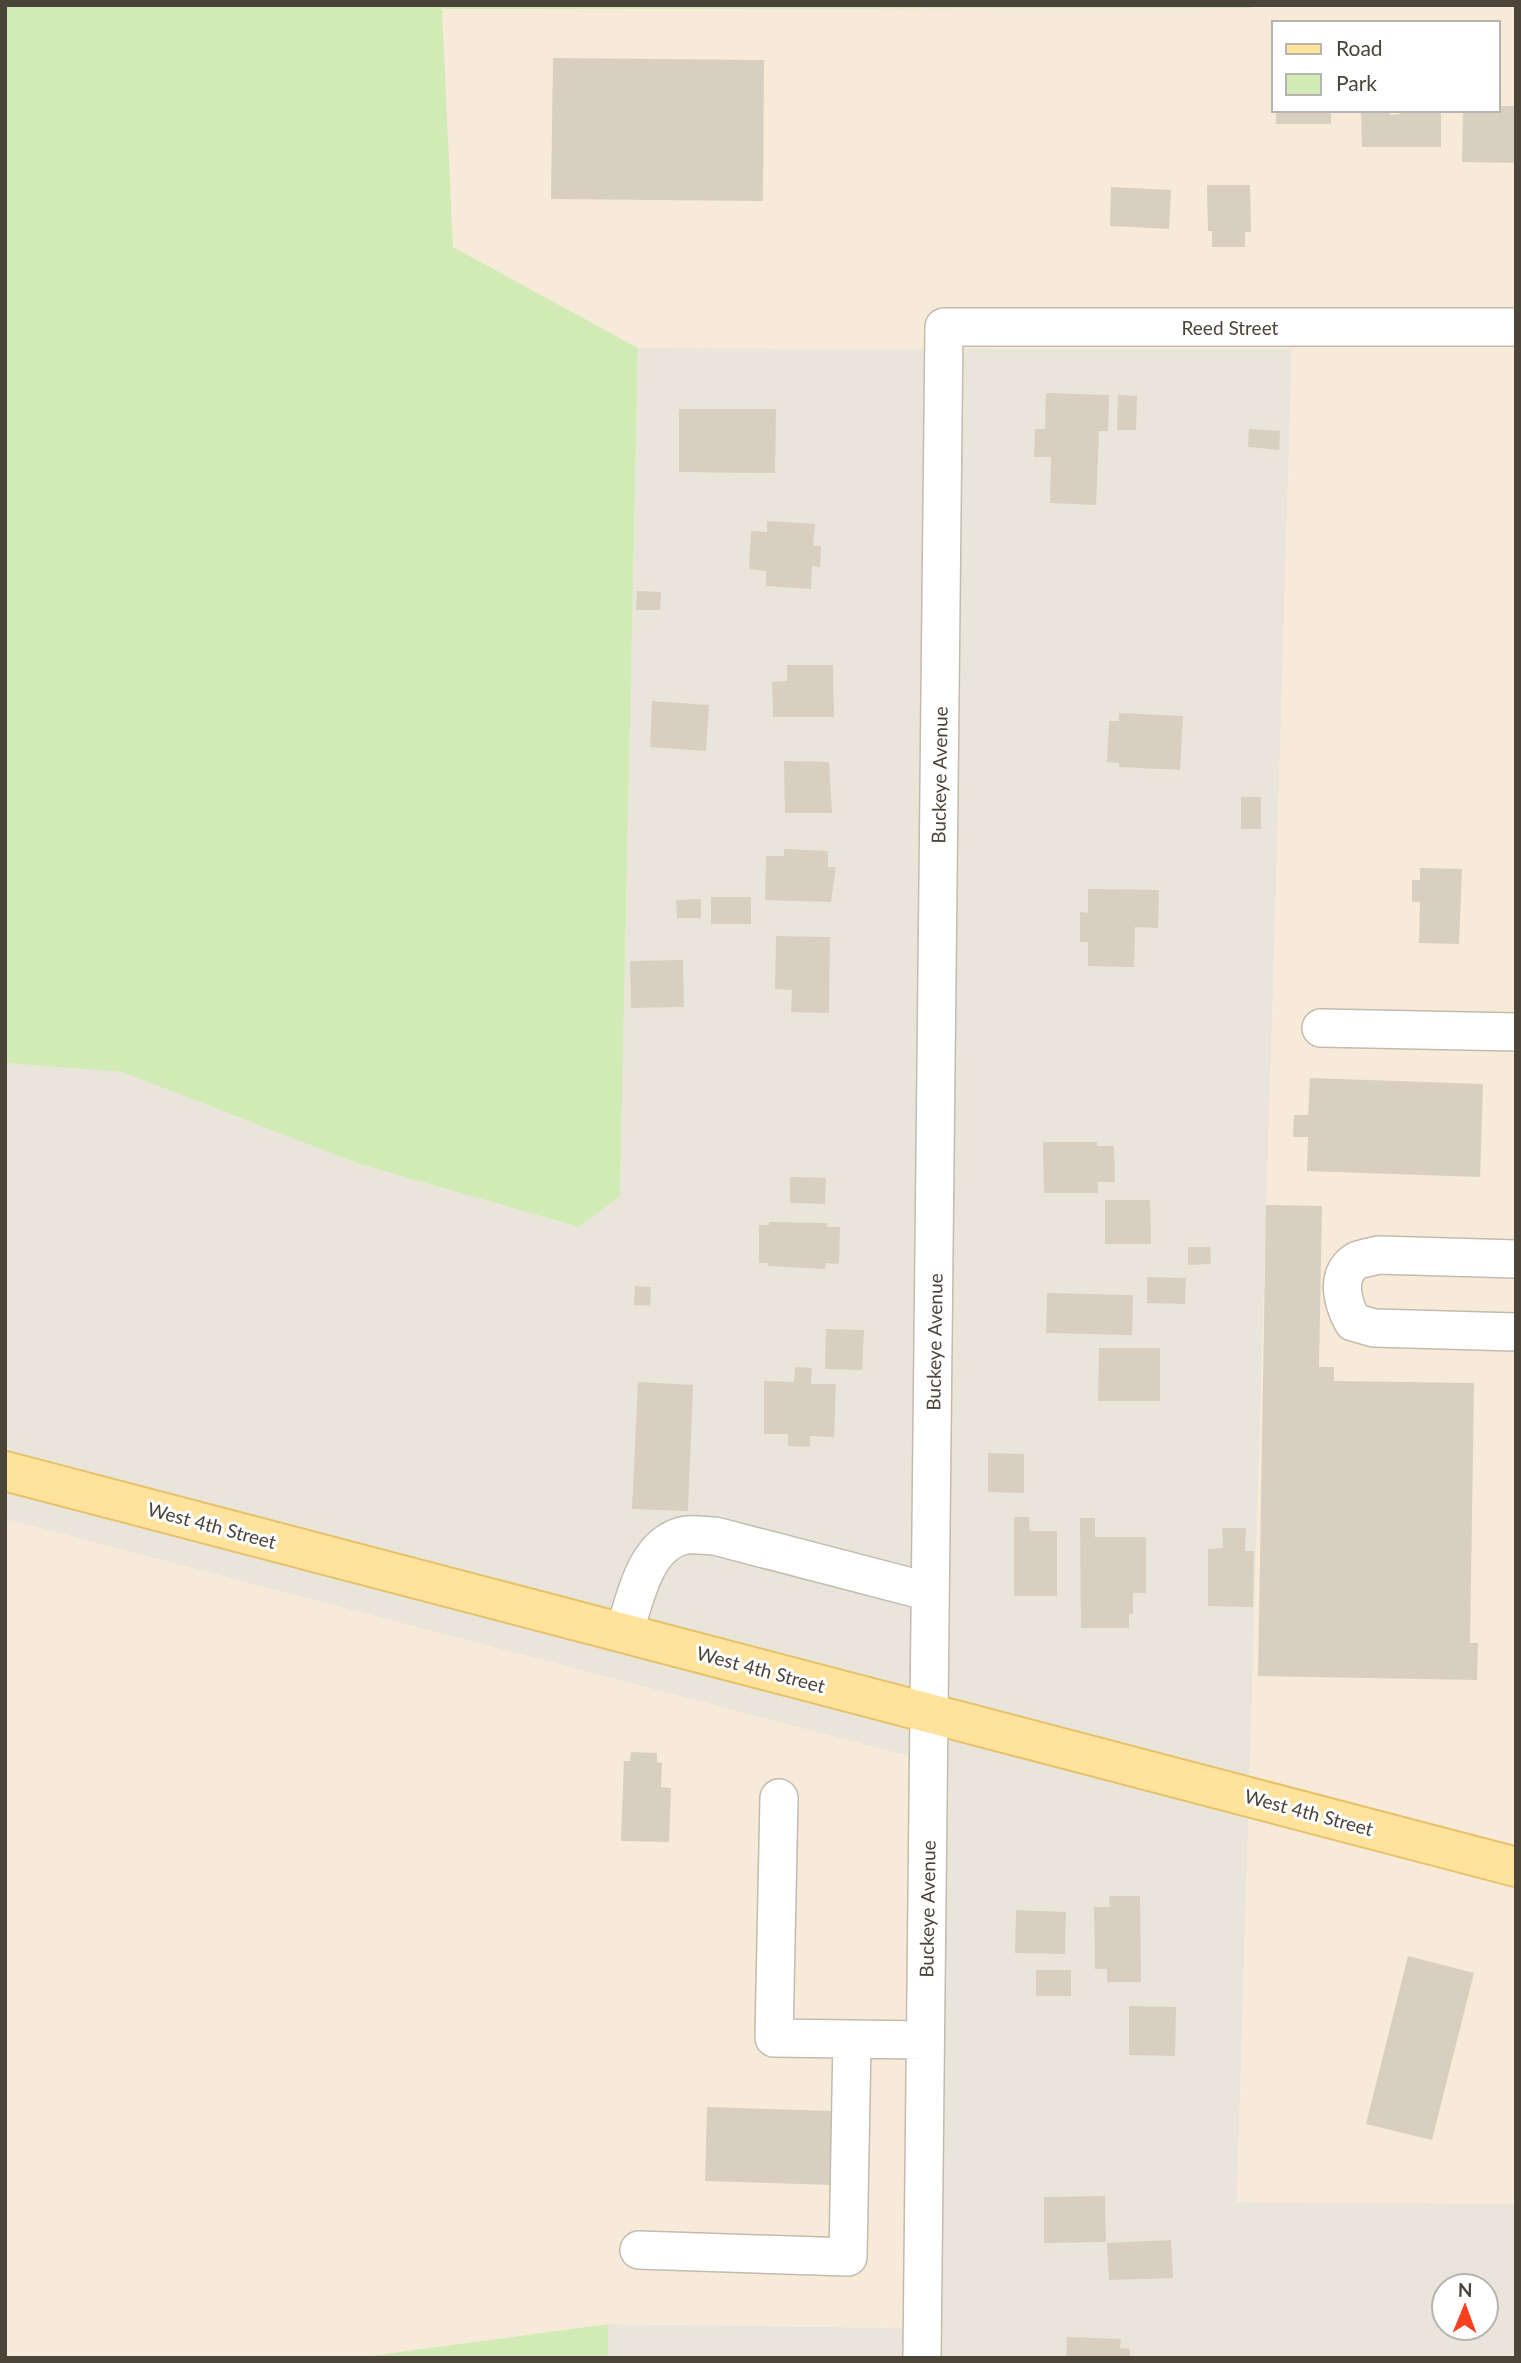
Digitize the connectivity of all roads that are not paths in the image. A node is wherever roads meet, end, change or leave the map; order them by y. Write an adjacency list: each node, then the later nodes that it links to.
1 (944, 327): 2 (street, Reed Street); 8 (street, Buckeye Avenue)
2 (1516, 327)
3 (1321, 1028): 4 (street)
4 (1516, 1032)
5 (1516, 1259): 6 (street)
6 (1516, 1332)
7 (5, 1471): 9 (main road, West 4th Street)
8 (930, 1592): 9 (street); 10 (street, Buckeye Avenue)
9 (624, 1633): 10 (main road, West 4th Street)
10 (931, 1714): 12 (main road, West 4th Street); 14 (street, Buckeye Avenue)
11 (779, 1798): 13 (street)
12 (1516, 1867)
13 (852, 2040): 14 (street); 15 (street)
14 (925, 2040): 16 (street, Buckeye Avenue)
15 (639, 2250)
16 (922, 2358)

